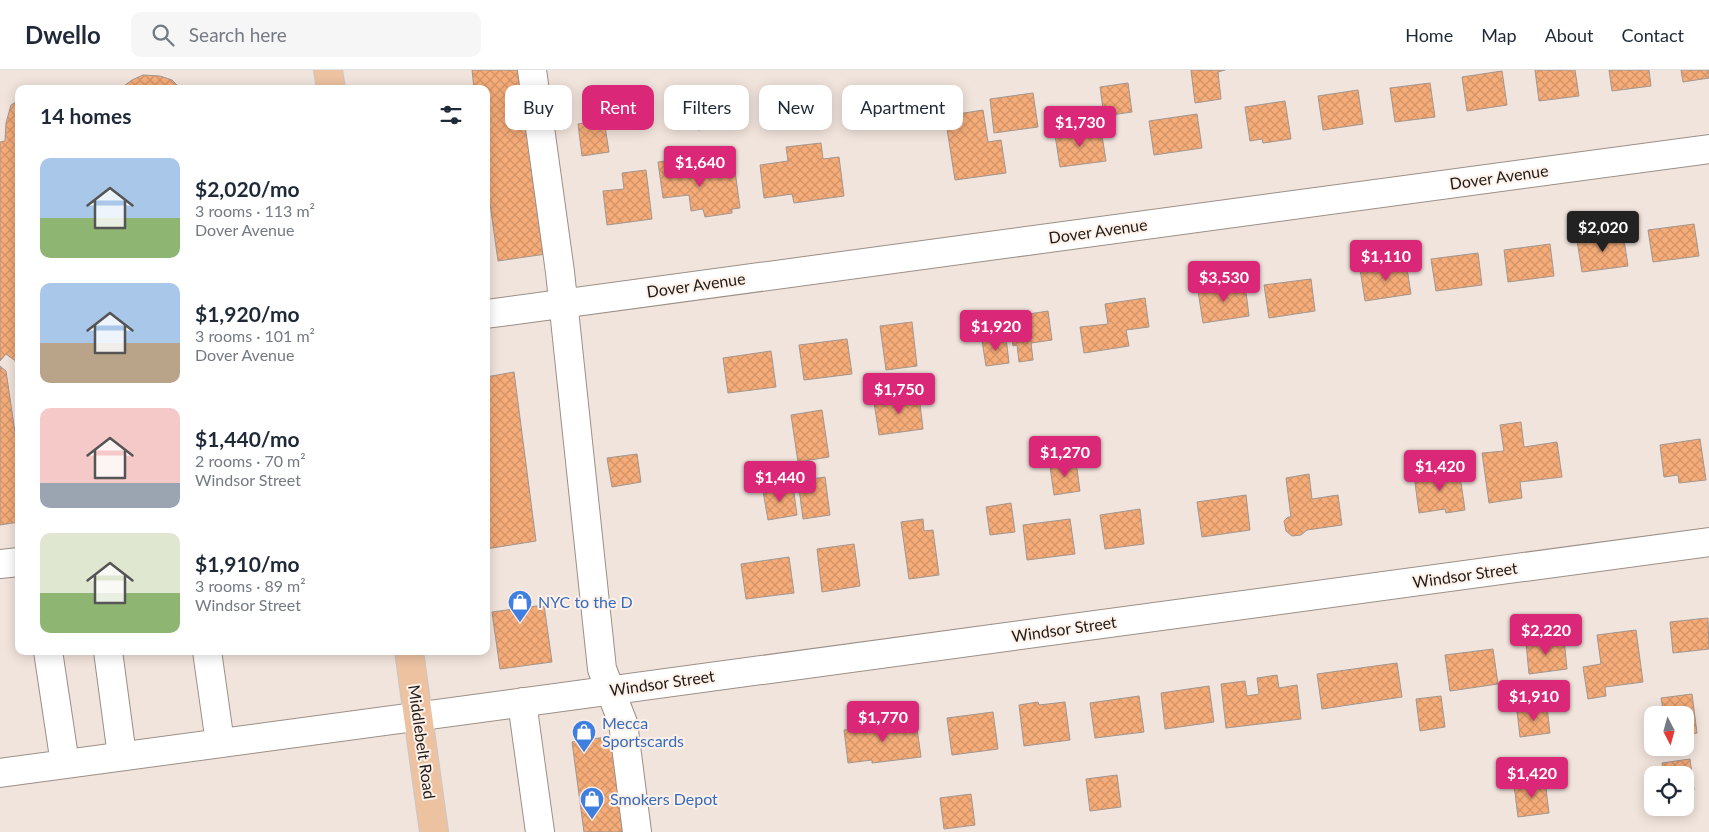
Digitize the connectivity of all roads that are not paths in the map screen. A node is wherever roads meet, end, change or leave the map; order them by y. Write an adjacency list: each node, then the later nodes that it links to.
1 (328, 70): 3 (main road)
2 (532, 70): 5 (street)
3 (330, 85)
4 (1709, 149): 5 (street, Dover Avenue)
5 (563, 303): 6 (street, Dover Avenue); 14 (street)
6 (490, 313)
7 (1709, 542): 14 (street, Windsor Street)
8 (15, 562): 9 (street)
9 (0, 564)
10 (49, 655): 19 (street)
11 (109, 655): 18 (street)
12 (208, 655): 17 (street)
13 (410, 655): 16 (main road, Middlebelt Road)
14 (610, 690): 15 (street, Windsor Street); 23 (street)
15 (522, 702): 16 (street, Windsor Street); 22 (street)
16 (418, 716): 17 (street, Windsor Street); 21 (main road, Middlebelt Road)
17 (220, 743): 18 (street, Windsor Street)
18 (122, 756): 19 (street, Windsor Street)
19 (65, 764): 20 (street, Windsor Street)
20 (0, 773)
21 (434, 832)
22 (540, 832)
23 (637, 832)

